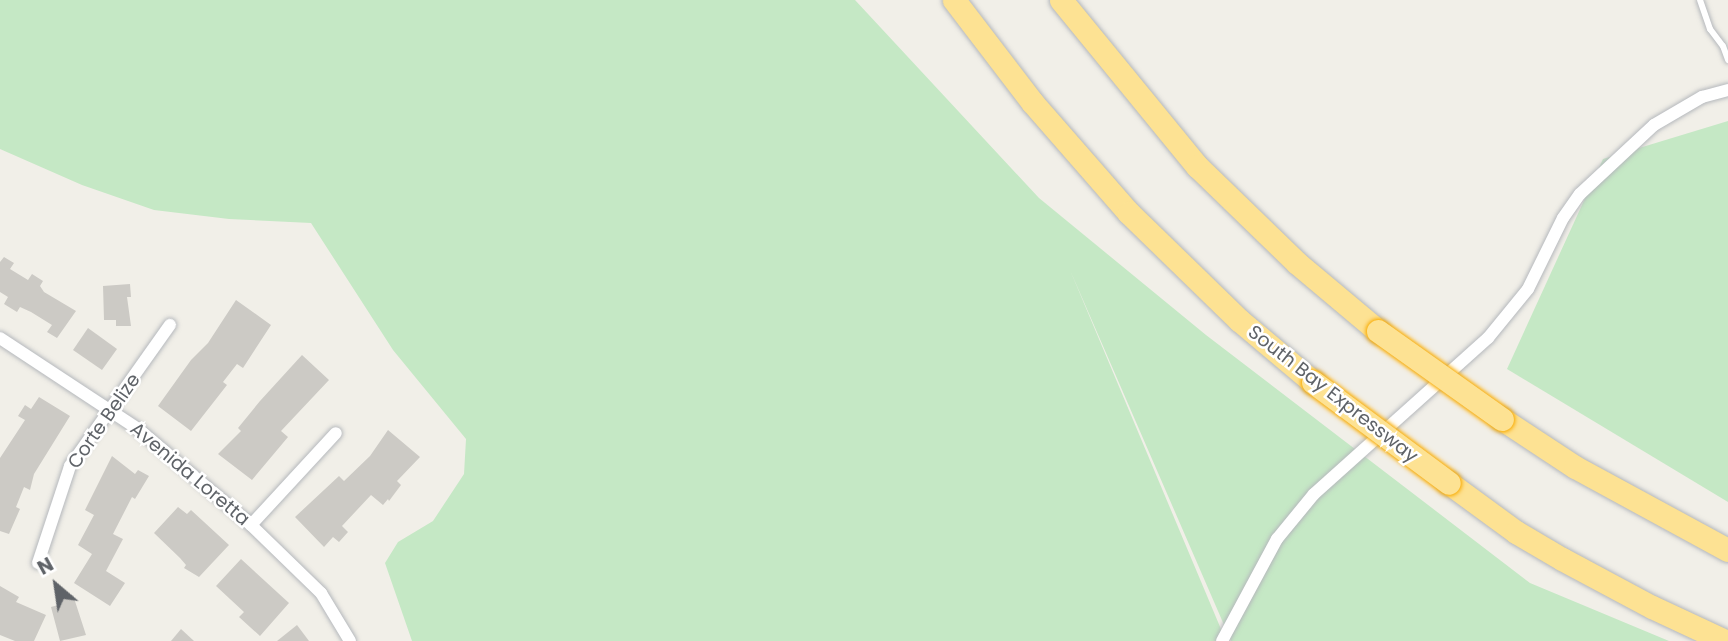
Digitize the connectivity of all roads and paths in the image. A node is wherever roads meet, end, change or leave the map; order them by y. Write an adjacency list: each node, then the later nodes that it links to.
1 (954, 0): 15 (highway, South Bay Expressway, bridge)
2 (1061, 0): 11 (highway, bridge)
3 (1700, 0): 4 (lane)
4 (1728, 60)
5 (1728, 90): 14 (street)
6 (170, 325): 8 (street, Corte Belize)
7 (0, 338): 8 (street, Avenida Loretta)
8 (111, 411): 10 (street, Avenida Loretta); 12 (street, Corte Belize)
9 (336, 433): 10 (street)
10 (251, 525): 13 (street, Avenida Loretta)
11 (1728, 550)
12 (37, 563)
13 (350, 641)
14 (1222, 641)
15 (1725, 641)

